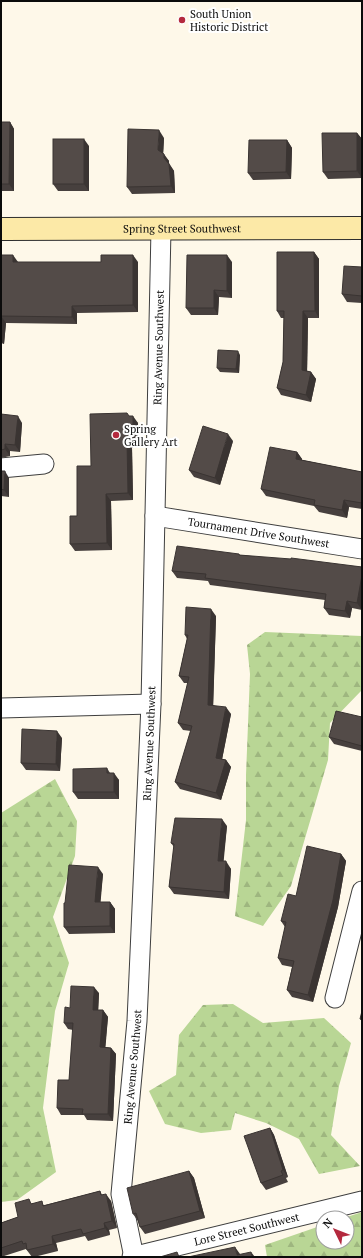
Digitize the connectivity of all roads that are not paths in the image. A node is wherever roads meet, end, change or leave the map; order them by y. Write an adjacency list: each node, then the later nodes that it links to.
1 (161, 228): 2 (street, Spring Street Southwest); 3 (street, Spring Street Southwest); 6 (street, Ring Avenue Southwest)
2 (362, 228)
3 (1, 229)
4 (44, 464): 5 (street)
5 (1, 468)
6 (155, 516): 7 (street, Tournament Drive Southwest); 8 (street, Ring Avenue Southwest)
7 (362, 549)
8 (151, 704): 9 (street); 13 (street, Ring Avenue Southwest)
9 (1, 708)
10 (362, 892): 11 (street)
11 (335, 998)
12 (362, 1201): 13 (street, Lore Street Southwest)
13 (133, 1257)

